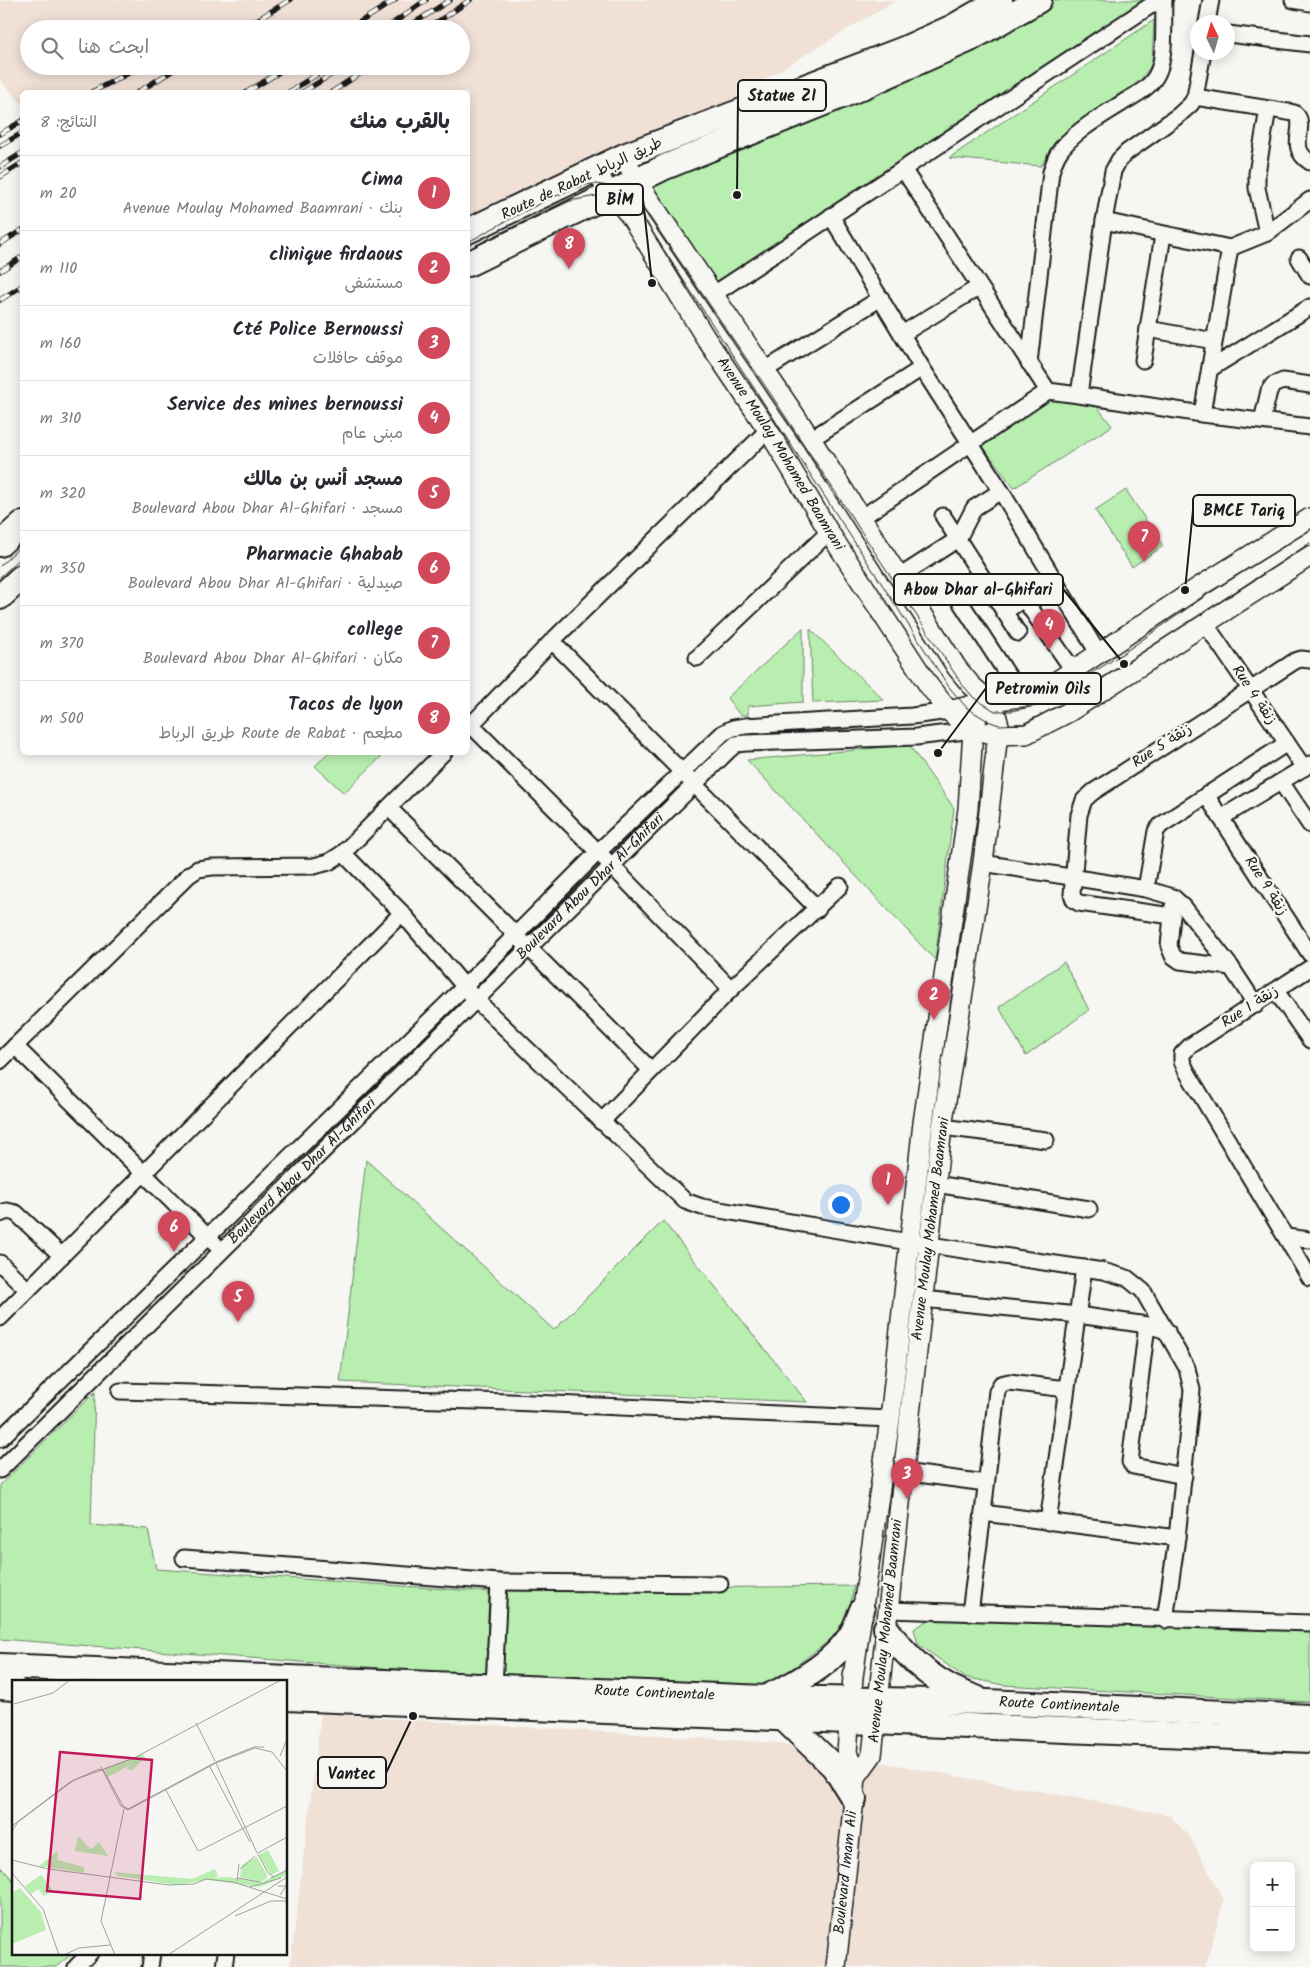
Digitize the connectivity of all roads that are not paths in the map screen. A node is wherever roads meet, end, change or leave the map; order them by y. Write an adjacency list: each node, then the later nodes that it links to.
1 (1000, 0): 14 (main road, Route de Rabat طريق الرباط)
2 (1039, 0): 18 (main road, Route de Rabat طريق الرباط)
3 (1158, 0): 16 (street)
4 (1164, 0): 36 (street)
5 (1211, 0): 8 (street)
6 (1293, 0): 7 (street)
7 (1310, 2)
8 (1208, 15)
9 (1235, 35): 10 (street)
10 (1310, 44)
11 (1201, 60): 12 (street)
12 (1195, 98): 13 (street); 22 (street)
13 (1268, 109): 15 (street); 24 (street)
14 (624, 156): 17 (main road, Route de Rabat طريق الرباط); 18 (street, Avenue Moulay Mohamed Baamrani)
15 (1310, 162)
16 (903, 169): 21 (street); 28 (street)
17 (596, 170): 19 (street, Avenue Moulay Mohamed Baamrani); 23 (main road, Route de Rabat طريق الرباط)
18 (636, 180): 19 (main road, Route de Rabat طريق الرباط); 29 (street, Avenue Moulay Mohamed Baamrani)
19 (611, 193): 27 (main road, Route de Rabat طريق الرباط); 46 (street, Avenue Moulay Mohamed Baamrani)
20 (1310, 200): 24 (street)
21 (831, 216): 29 (street); 30 (street)
22 (1104, 221): 25 (street); 42 (street)
23 (470, 231)
24 (1267, 233): 26 (street)
25 (1163, 235): 26 (street); 32 (street)
26 (1230, 248): 34 (street)
27 (470, 263)
28 (979, 286): 33 (street); 36 (street)
29 (714, 294): 39 (street, Avenue Moulay Mohamed Baamrani)
30 (881, 298): 33 (street); 39 (street)
31 (1310, 307): 38 (street)
32 (1148, 329): 34 (street); 35 (street)
33 (902, 334): 37 (street)
34 (1214, 341): 38 (street)
35 (1144, 360)
36 (1029, 363): 41 (street)
37 (922, 368): 47 (street); 48 (street)
38 (1210, 369): 43 (street)
39 (765, 370): 47 (street, Avenue Moulay Mohamed Baamrani)
40 (1310, 385): 44 (street)
41 (1048, 391): 42 (street); 48 (street)
42 (1079, 395): 43 (street)
43 (1202, 414): 44 (street)
44 (1262, 421): 45 (street)
45 (1310, 427)
46 (768, 430): 54 (street, Avenue Moulay Mohamed Baamrani); 65 (street)
47 (811, 439): 51 (street, Avenue Moulay Mohamed Baamrani)
48 (971, 444): 49 (street); 51 (street)
49 (1001, 491): 55 (street); 66 (street)
50 (943, 516): 55 (street)
51 (861, 518): 58 (street, Avenue Moulay Mohamed Baamrani)
52 (1310, 518): 66 (street, Boulevard Abou Dhar Al-Ghifari)
53 (20, 526): 56 (main road)
54 (830, 532): 67 (street); 73 (street, Avenue Moulay Mohamed Baamrani)
55 (958, 539): 58 (street); 62 (street)
56 (0, 544)
57 (1310, 556): 63 (street, Boulevard Abou Dhar Al-Ghifari)
58 (899, 577): 61 (street, Avenue Moulay Mohamed Baamrani)
59 (20, 579): 60 (main road)
60 (0, 597)
61 (917, 605): 71 (street); 72 (street, Avenue Moulay Mohamed Baamrani)
62 (1004, 612): 64 (street); 69 (street)
63 (1205, 623): 70 (street, Rue 4 زنقة); 77 (street, Boulevard Abou Dhar Al-Ghifari)
64 (1018, 634)
65 (552, 641): 74 (street); 81 (street)
66 (1098, 653): 69 (street, Boulevard Abou Dhar Al-Ghifari)
67 (697, 658)
68 (1310, 660): 70 (street, Rue 5 زنقة)
69 (1073, 670): 71 (street, Boulevard Abou Dhar Al-Ghifari)
70 (1250, 689): 78 (street, Rue 4 زنقة); 92 (street, Rue 5 زنقة)
71 (1022, 697): 72 (street, Boulevard Abou Dhar Al-Ghifari)
72 (989, 701): 73 (street, Boulevard Abou Dhar Al-Ghifari); 76 (street, Avenue Moulay Mohamed Baamrani); 77 (street, Avenue Moulay Mohamed Baamrani)
73 (949, 711): 76 (street, Avenue Moulay Mohamed Baamrani); 81 (street, Boulevard Abou Dhar Al-Ghifari)
74 (470, 726)
75 (470, 728): 88 (street)
76 (973, 730): 77 (street, Boulevard Abou Dhar Al-Ghifari); 83 (street, Boulevard Abou Dhar Al-Ghifari); 123 (street, Avenue Moulay Mohamed Baamrani)
77 (998, 735): 90 (street, Avenue Moulay Mohamed Baamrani)
78 (1287, 743): 80 (street, Rue 4 زنقة); 84 (street)
79 (441, 755): 85 (street)
80 (1307, 766): 82 (street)
81 (682, 772): 83 (street); 88 (street, Boulevard Abou Dhar Al-Ghifari)
82 (1281, 782): 86 (street); 87 (street)
83 (694, 784): 91 (street, Boulevard Abou Dhar Al-Ghifari); 96 (street)
84 (1206, 795): 86 (street, Rue 9 زنقة); 94 (street)
85 (389, 808): 89 (street); 99 (street)
86 (1221, 818): 101 (street, Rue 9 زنقة)
87 (1310, 826)
88 (598, 852): 91 (street); 99 (street, Boulevard Abou Dhar Al-Ghifari)
89 (343, 853): 97 (street); 110 (street)
90 (983, 863): 92 (street); 114 (street, Avenue Moulay Mohamed Baamrani)
91 (611, 865): 100 (street, Boulevard Abou Dhar Al-Ghifari); 105 (street)
92 (1074, 877): 94 (street); 98 (street, Rue 5 زنقة)
93 (840, 886): 96 (street)
94 (1146, 889): 95 (street)
95 (1174, 897): 98 (street); 102 (street)
96 (818, 909): 105 (street)
97 (402, 913): 104 (street); 116 (street)
98 (1172, 916): 102 (street)
99 (516, 935): 100 (street); 104 (street, Boulevard Abou Dhar Al-Ghifari)
100 (528, 948): 107 (street, Boulevard Abou Dhar Al-Ghifari); 112 (street)
101 (1310, 954)
102 (1231, 967): 108 (street)
103 (1310, 968): 106 (street, Rue 1 زنقة)
104 (463, 988): 107 (street); 120 (street, Boulevard Abou Dhar Al-Ghifari)
105 (731, 989): 112 (street)
106 (1276, 991): 108 (street, Rue 1 زنقة); 109 (street)
107 (475, 999): 113 (street); 125 (street, Boulevard Abou Dhar Al-Ghifari)
108 (1256, 1005): 121 (street, Rue 1 زنقة)
109 (1310, 1040)
110 (15, 1046): 111 (street); 116 (street)
111 (0, 1062)
112 (651, 1070): 113 (street)
113 (601, 1122): 123 (street)
114 (942, 1127): 115 (street); 117 (street, Avenue Moulay Mohamed Baamrani)
115 (1046, 1140)
116 (144, 1174): 120 (street); 126 (street)
117 (936, 1184): 118 (street); 124 (street, Avenue Moulay Mohamed Baamrani)
118 (1089, 1209)
119 (0, 1214): 126 (street)
120 (208, 1237): 125 (street); 139 (street, Boulevard Abou Dhar Al-Ghifari)
121 (1286, 1237): 122 (street); 129 (street)
122 (1310, 1240)
123 (909, 1242): 124 (street); 138 (street, Avenue Moulay Mohamed Baamrani)
124 (928, 1245): 128 (street); 131 (street, Avenue Moulay Mohamed Baamrani)
125 (222, 1251): 140 (street, Boulevard Abou Dhar Al-Ghifari)
126 (62, 1256): 130 (street)
127 (0, 1263): 130 (street)
128 (1084, 1268): 132 (street); 135 (street)
129 (1309, 1276)
130 (28, 1290): 133 (street)
131 (923, 1299): 132 (street); 141 (street, Avenue Moulay Mohamed Baamrani)
132 (1078, 1315): 134 (street); 136 (street)
133 (0, 1318)
134 (1147, 1325): 135 (street); 142 (street)
135 (1167, 1331): 142 (street)
136 (1066, 1389): 143 (street); 145 (street)
137 (120, 1391): 138 (street)
138 (890, 1419): 150 (street, Avenue Moulay Mohamed Baamrani)
139 (0, 1439)
140 (0, 1470)
141 (904, 1472): 143 (street); 152 (street, Avenue Moulay Mohamed Baamrani)
142 (1184, 1476): 146 (street)
143 (986, 1483): 144 (street)
144 (983, 1513): 145 (street); 151 (street)
145 (1048, 1522): 146 (street)
146 (1177, 1538): 153 (street)
147 (184, 1558): 148 (street)
148 (499, 1582): 149 (street); 156 (street)
149 (720, 1584)
150 (862, 1610): 158 (main road); 160 (street, Avenue Moulay Mohamed Baamrani)
151 (970, 1613): 152 (street); 153 (street)
152 (887, 1619): 159 (main road); 161 (street, Avenue Moulay Mohamed Baamrani)
153 (1165, 1620): 154 (street)
154 (1310, 1623)
155 (0, 1666): 156 (main road, Route Continentale)
156 (494, 1687): 158 (main road, Route Continentale)
157 (288, 1698): 163 (main road, Route Continentale)
158 (766, 1698): 160 (main road, Route Continentale)
159 (988, 1702): 161 (main road, Route Continentale); 162 (main road, Route Continentale)
160 (849, 1711): 161 (main road, Route Continentale); 163 (main road, Route Continentale); 165 (street, Avenue Moulay Mohamed Baamrani)
161 (878, 1712): 164 (main road, Route Continentale); 165 (street, Avenue Moulay Mohamed Baamrani)
162 (1310, 1717)
163 (783, 1718): 165 (main road)
164 (1310, 1740)
165 (855, 1788): 172 (street, Boulevard Imam Ali)
166 (89, 1954): 169 (street)
167 (152, 1954): 170 (street)
168 (226, 1954): 171 (street)
169 (76, 1967)
170 (150, 1967)
171 (224, 1967)
172 (836, 1967)

